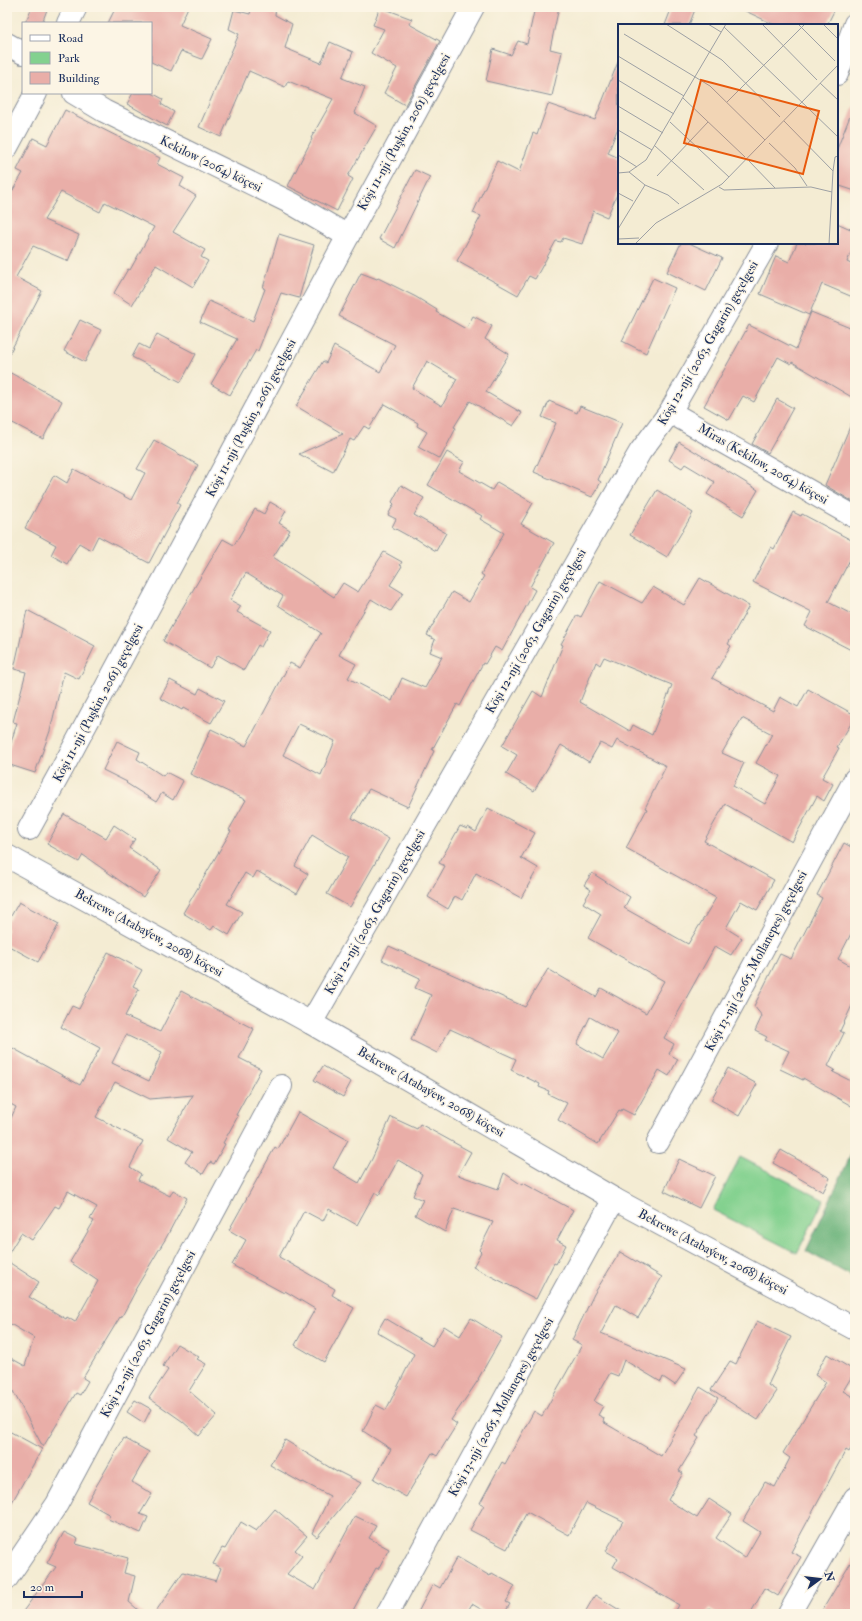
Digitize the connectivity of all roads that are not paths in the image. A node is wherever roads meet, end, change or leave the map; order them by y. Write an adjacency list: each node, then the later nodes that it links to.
1 (76, 7): 3 (street)
2 (473, 7): 11 (street, Köşi 11-nji (Puşkin, 2061) geçelgesi)
3 (68, 22)
4 (855, 24): 7 (street)
5 (7, 44): 6 (street)
6 (22, 52)
7 (838, 71)
8 (35, 94): 10 (street)
9 (76, 94): 11 (street, Kekilow (2064) köçesi)
10 (7, 147)
11 (348, 236): 16 (street, Köşi 11-nji (Puşkin, 2061) geçelgesi)
12 (766, 244): 13 (street, Köşi 12-nji (2063, Gagarin) geçelgesi)
13 (670, 412): 14 (street, Miras (Kekilow, 2064) köçesi); 18 (street, Köşi 12-nji (2063, Gagarin) geçelgesi)
14 (855, 517)
15 (855, 779): 20 (street, Köşi 13-nji (2065, Mollanepes) geçelgesi)
16 (29, 829)
17 (7, 856): 18 (street, Bekrewe (Atabaýew, 2068) köçesi)
18 (311, 1023): 21 (street, Bekrewe (Atabaýew, 2068) köçesi)
19 (281, 1086): 24 (street, Köşi 12-nji (2063, Gagarin) geçelgesi)
20 (658, 1142)
21 (614, 1199): 22 (street, Bekrewe (Atabaýew, 2068) köçesi); 25 (street, Köşi 13-nji (2065, Mollanepes) geçelgesi)
22 (855, 1329)
23 (855, 1498): 26 (street)
24 (7, 1578)
25 (387, 1614)
26 (789, 1614)

